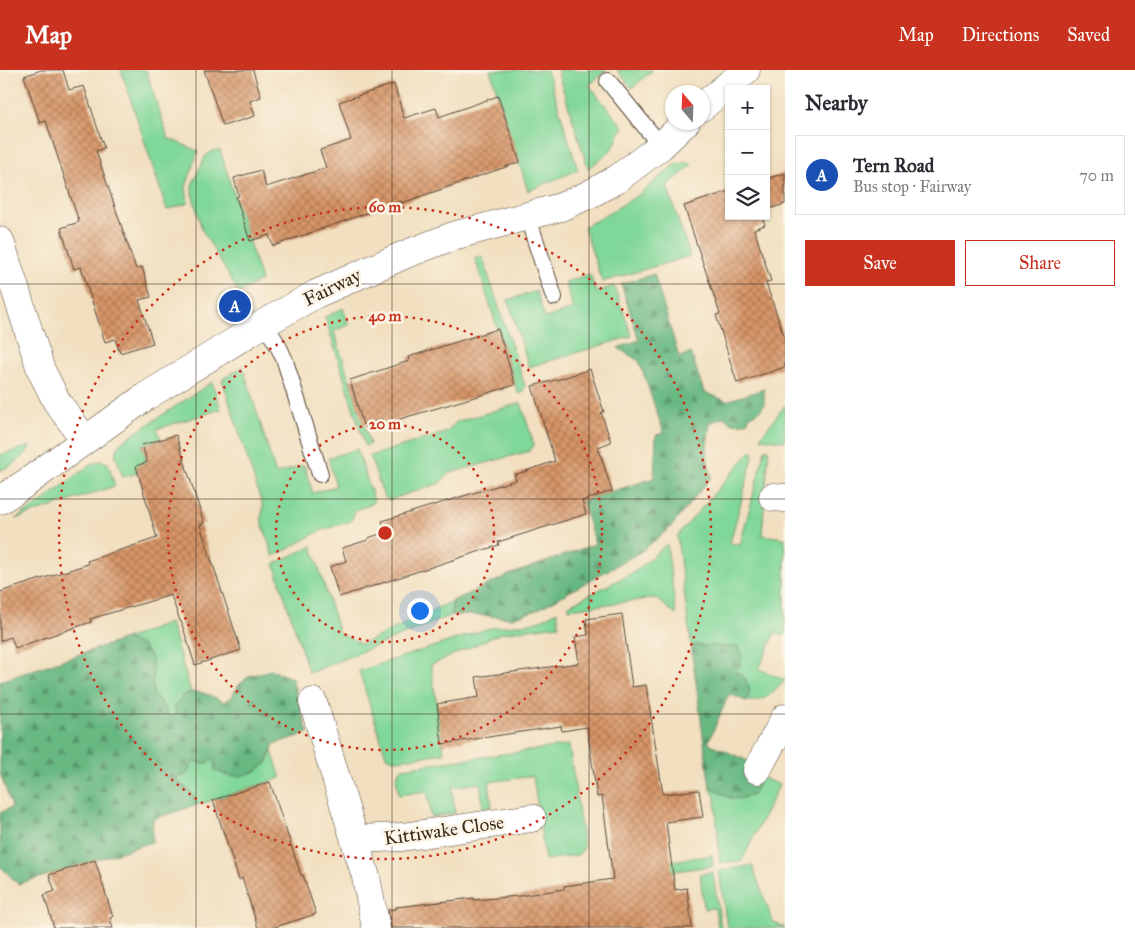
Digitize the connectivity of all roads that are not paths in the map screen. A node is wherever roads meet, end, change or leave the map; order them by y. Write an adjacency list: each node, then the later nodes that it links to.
1 (746, 70): 3 (street)
2 (608, 81): 5 (lane)
3 (710, 100)
4 (678, 130): 5 (street, Fairway)
5 (661, 146): 6 (street, Fairway)
6 (527, 215): 8 (lane); 9 (street, Fairway)
7 (0, 241): 10 (street)
8 (554, 297)
9 (263, 324): 10 (street, Fairway); 11 (lane)
10 (85, 440): 12 (street, Fairway)
11 (320, 474)
12 (0, 500)
13 (313, 702): 17 (street, Kittiwake Close)
14 (785, 718): 15 (street)
15 (757, 770)
16 (532, 818): 17 (street, Kittiwake Close)
17 (356, 839): 18 (street, Kittiwake Close)
18 (376, 928)

